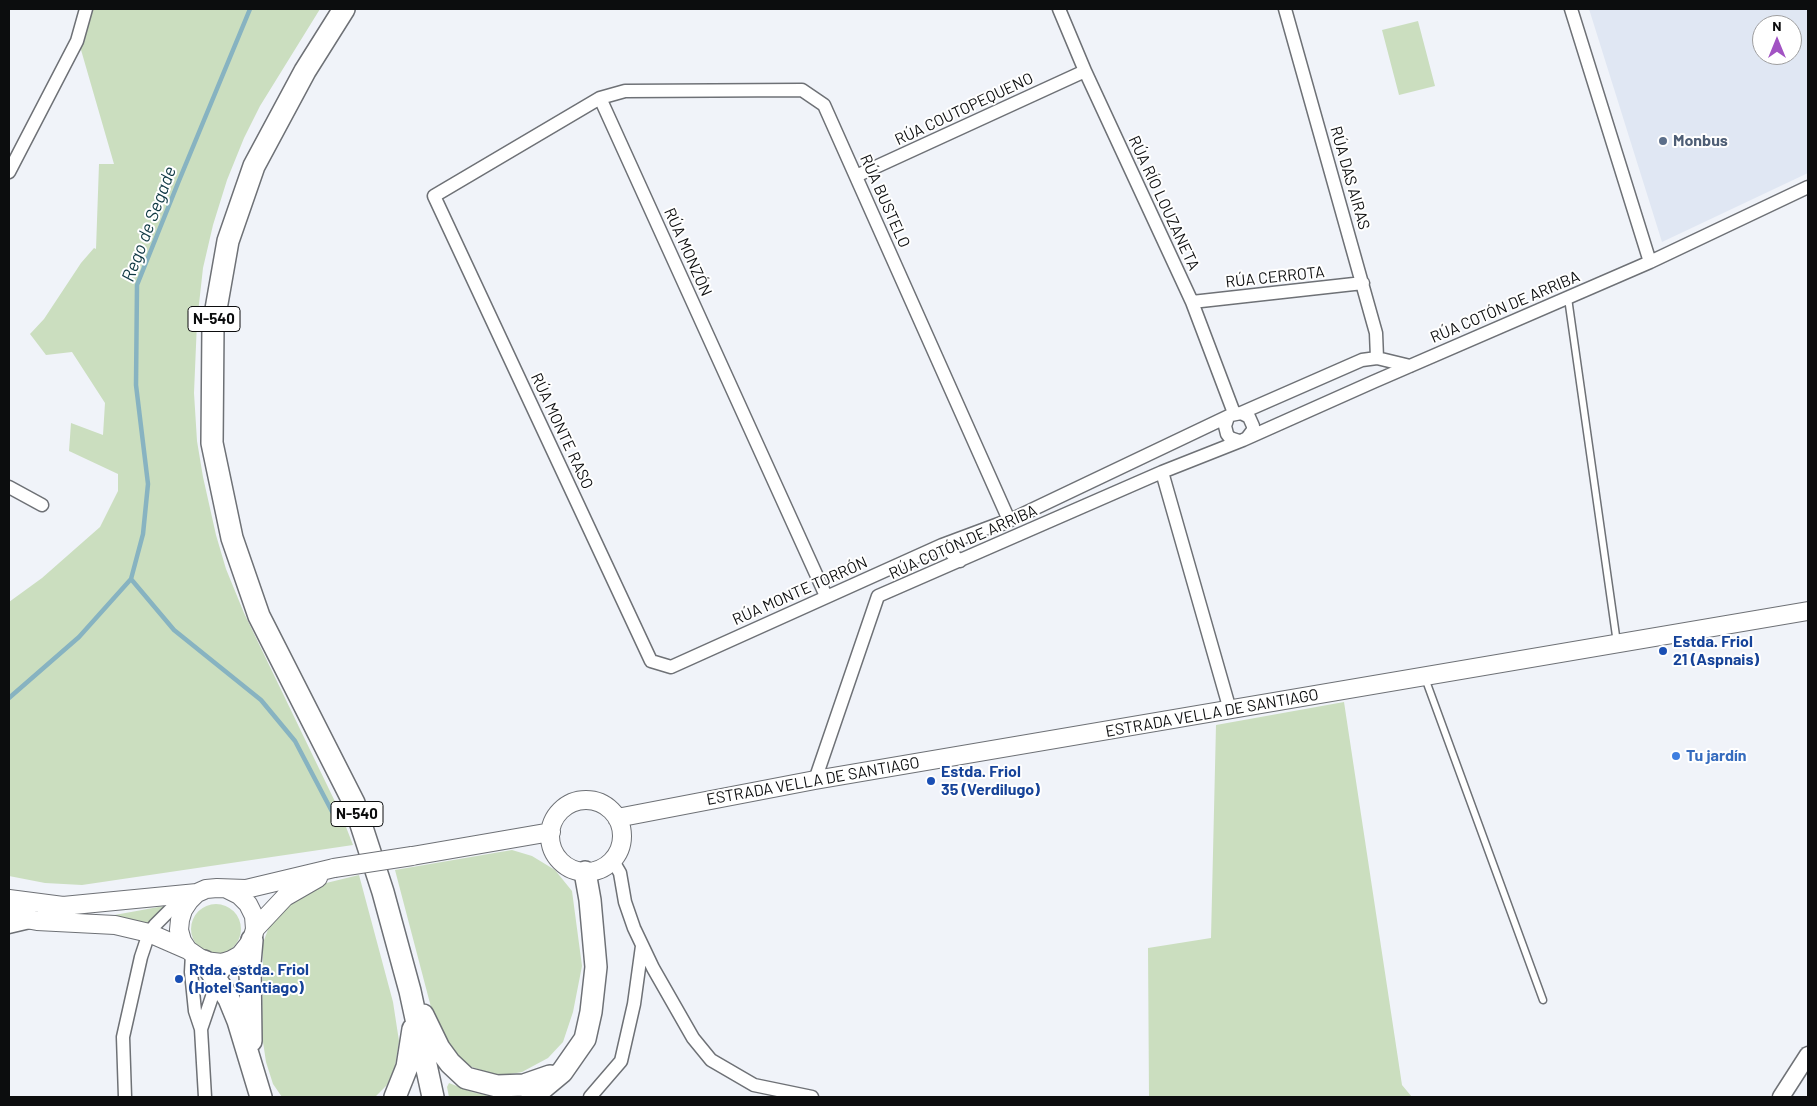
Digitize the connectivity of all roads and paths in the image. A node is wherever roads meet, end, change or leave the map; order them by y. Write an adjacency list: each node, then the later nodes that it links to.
1 (86, 9): 8 (street)
2 (344, 9): 54 (highway, N-540)
3 (1058, 9): 6 (street, RÚA RÍO LOUZANETA)
4 (1285, 9): 12 (street, RÚA DAS AIRAS)
5 (1571, 9): 11 (street)
6 (1085, 71): 9 (street, RÚA COUTOPEQUENO); 14 (street, RÚA RÍO LOUZANETA)
7 (600, 98): 9 (street, RÚA BUSTELO); 27 (street, RÚA MONZÓN); 30 (street, RÚA MONTE RASO)
8 (9, 172)
9 (856, 176): 24 (street, RÚA BUSTELO)
10 (1808, 187): 11 (street, RÚA COTÓN DE ARRIBA)
11 (1650, 262): 13 (street, RÚA COTÓN DE ARRIBA)
12 (1363, 283): 14 (street, RÚA CERROTA); 15 (street, RÚA DAS AIRAS)
13 (1568, 298): 17 (street, RÚA COTÓN DE ARRIBA); 29 (lane)
14 (1192, 302): 19 (street, RÚA RÍO LOUZANETA)
15 (1382, 359): 16 (street, RÚA MONTE TORRÓN); 17 (street, RÚA MONTE TORRÓN); 18 (street)
16 (1362, 360): 18 (street); 19 (street, RÚA MONTE TORRÓN)
17 (1410, 366): 18 (street, RÚA COTÓN DE ARRIBA)
18 (1373, 382): 20 (street, RÚA COTÓN DE ARRIBA)
19 (1235, 414): 20 (street); 20 (street); 24 (street, RÚA MONTE TORRÓN)
20 (1243, 439): 21 (street, RÚA COTÓN DE ARRIBA)
21 (1162, 472): 26 (street, RÚA COTÓN DE ARRIBA); 32 (street)
22 (9, 487): 23 (street)
23 (42, 505)
24 (1009, 520): 25 (street, RÚA MONTE TORRÓN); 26 (street, RÚA MONTE TORRÓN)
25 (942, 545): 26 (street); 27 (street, RÚA MONTE TORRÓN)
26 (960, 560): 33 (street, RÚA COTÓN DE ARRIBA)
27 (826, 596): 30 (street, RÚA MONTE TORRÓN)
28 (1808, 611): 29 (main road, ESTRADA VELLA DE SANTIAGO)
29 (1618, 644): 31 (main road, ESTRADA VELLA DE SANTIAGO)
30 (671, 667)
31 (1424, 677): 32 (main road, ESTRADA VELLA DE SANTIAGO); 55 (lane)
32 (1230, 710): 33 (main road, ESTRADA VELLA DE SANTIAGO)
33 (815, 780): 34 (main road, ESTRADA VELLA DE SANTIAGO)
34 (617, 818): 35 (main road); 36 (main road)
35 (551, 832): 37 (main road, bridge); 38 (main road)
36 (613, 861): 38 (main road); 49 (street)
37 (334, 868): 39 (main road); 47 (main road)
38 (585, 872): 60 (highway)
39 (227, 889): 40 (main road); 47 (main road)
40 (193, 897): 42 (main road); 46 (street); 50 (main road)
41 (9, 899): 42 (main road)
42 (152, 899): 44 (street)
43 (9, 916): 44 (main road)
44 (37, 921): 45 (street); 46 (main road)
45 (9, 927)
46 (149, 933): 48 (main road); 51 (street)
47 (253, 934): 52 (main road); 59 (highway)
48 (167, 941): 50 (main road); 51 (street)
49 (642, 946): 67 (street); 68 (street)
50 (195, 955): 52 (main road); 53 (highway); 57 (street)
51 (141, 958): 61 (street)
52 (231, 960): 53 (street)
53 (217, 982): 57 (street); 59 (highway)
54 (410, 991): 56 (highway, N-540); 60 (highway)
55 (1543, 1000)
56 (415, 1016): 64 (highway); 65 (highway, N-540)
57 (201, 1029): 62 (street)
58 (1808, 1055): 69 (street)
59 (251, 1063): 63 (highway)
60 (562, 1072): 66 (highway)
61 (125, 1097)
62 (205, 1097)
63 (261, 1097)
64 (395, 1097)
65 (433, 1097)
66 (532, 1097)
67 (590, 1097)
68 (812, 1097)
69 (1781, 1097)

